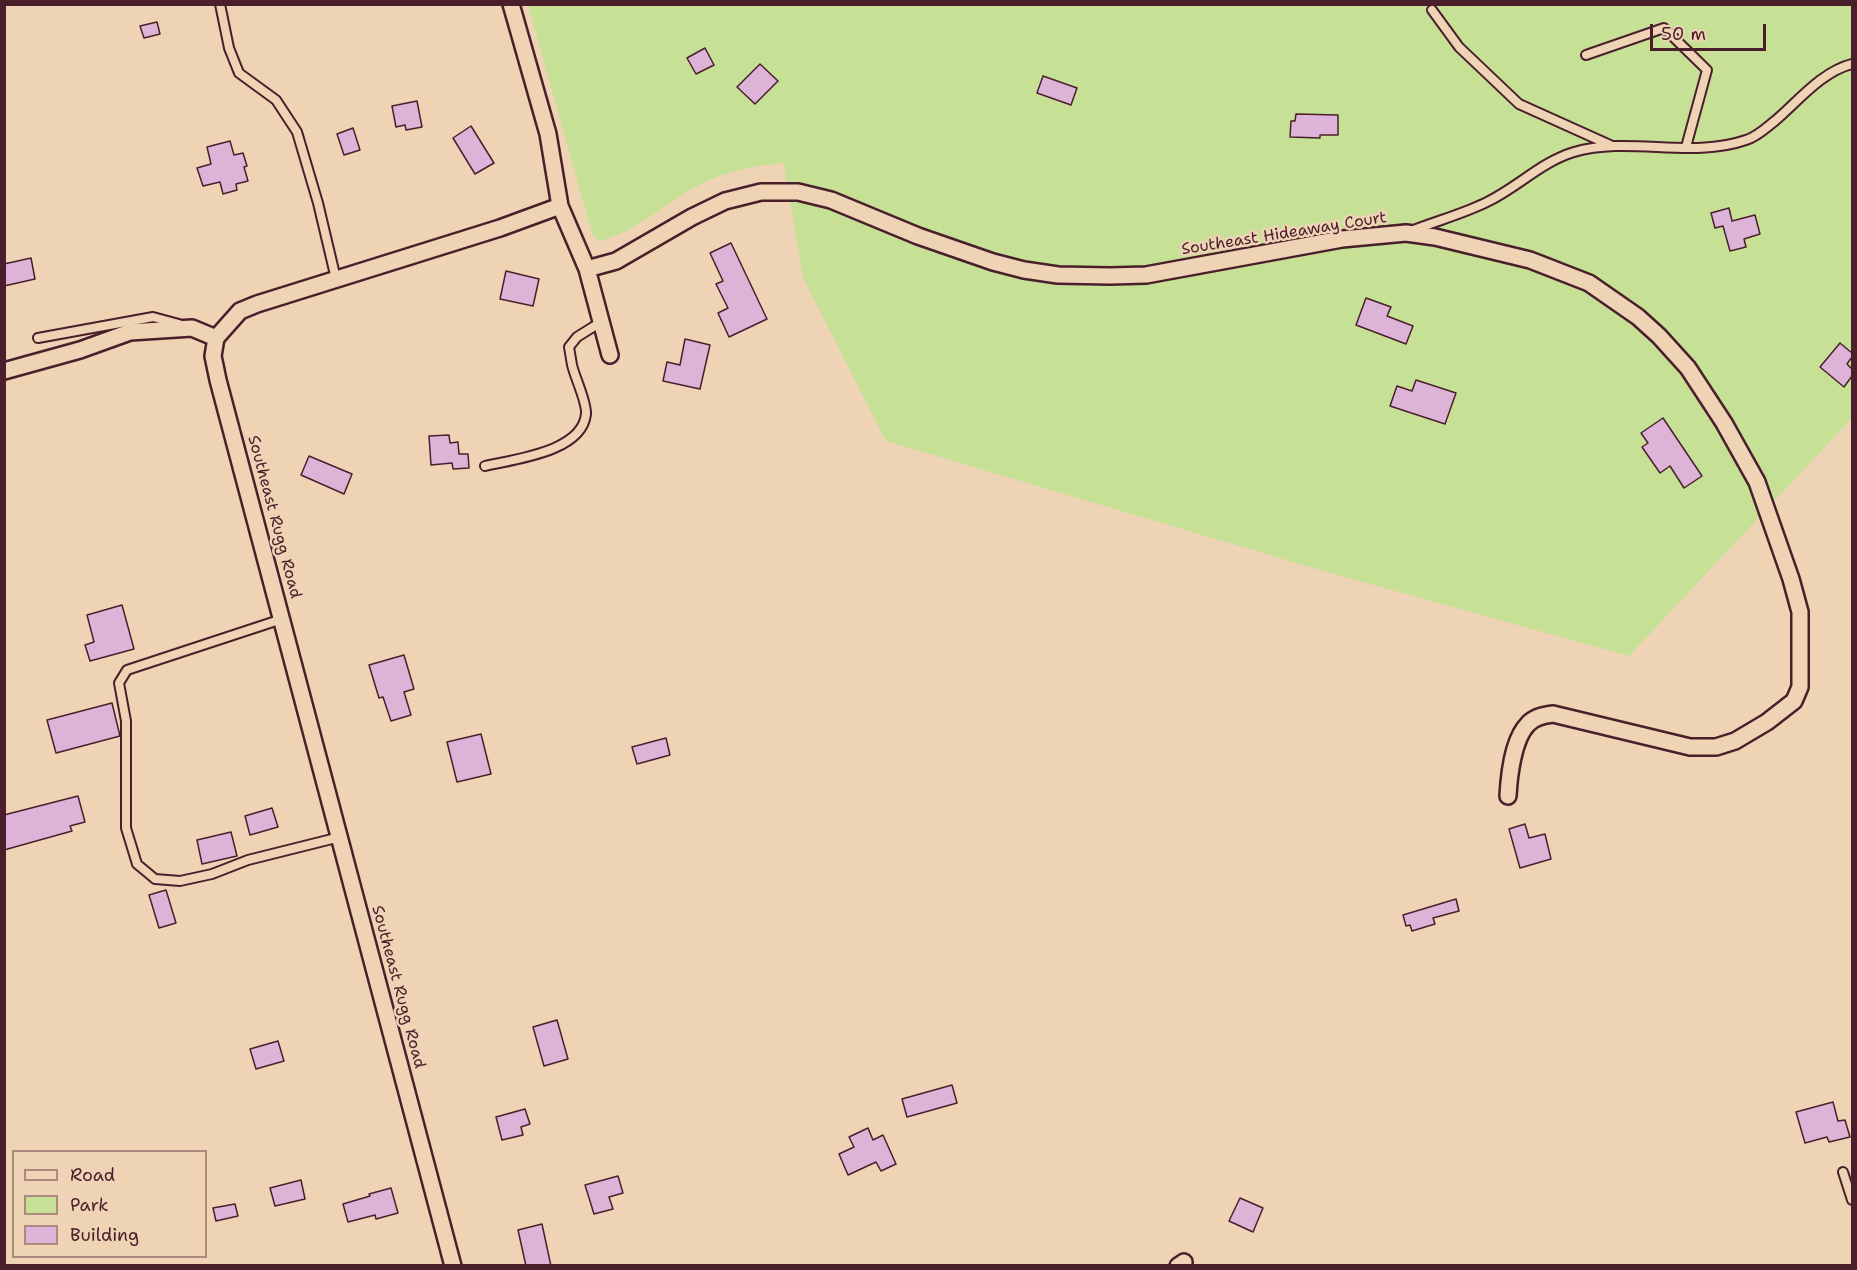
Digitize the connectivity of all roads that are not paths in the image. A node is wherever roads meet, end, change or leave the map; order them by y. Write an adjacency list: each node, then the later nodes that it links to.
1 (220, 4): 11 (lane)
2 (511, 4): 8 (street)
3 (1432, 10): 6 (lane)
4 (1586, 55): 7 (lane)
5 (1852, 64): 7 (lane)
6 (1614, 147): 7 (lane); 9 (lane)
7 (1686, 147)
8 (560, 206): 10 (street); 11 (street)
9 (1406, 233): 10 (street, Southeast Hideaway Court); 20 (street, Southeast Hideaway Court)
10 (587, 269): 12 (street)
11 (336, 279): 15 (street)
12 (601, 322): 16 (street); 18 (lane)
13 (192, 328): 14 (lane); 15 (street); 17 (street)
14 (38, 338)
15 (216, 338): 19 (street, Southeast Rugg Road)
16 (610, 355)
17 (4, 371)
18 (485, 466)
19 (282, 619): 21 (street, Southeast Rugg Road); 21 (lane)
20 (1508, 796)
21 (340, 837): 24 (street, Southeast Rugg Road)
22 (1843, 1172): 23 (lane)
23 (1852, 1200)
24 (453, 1266)

